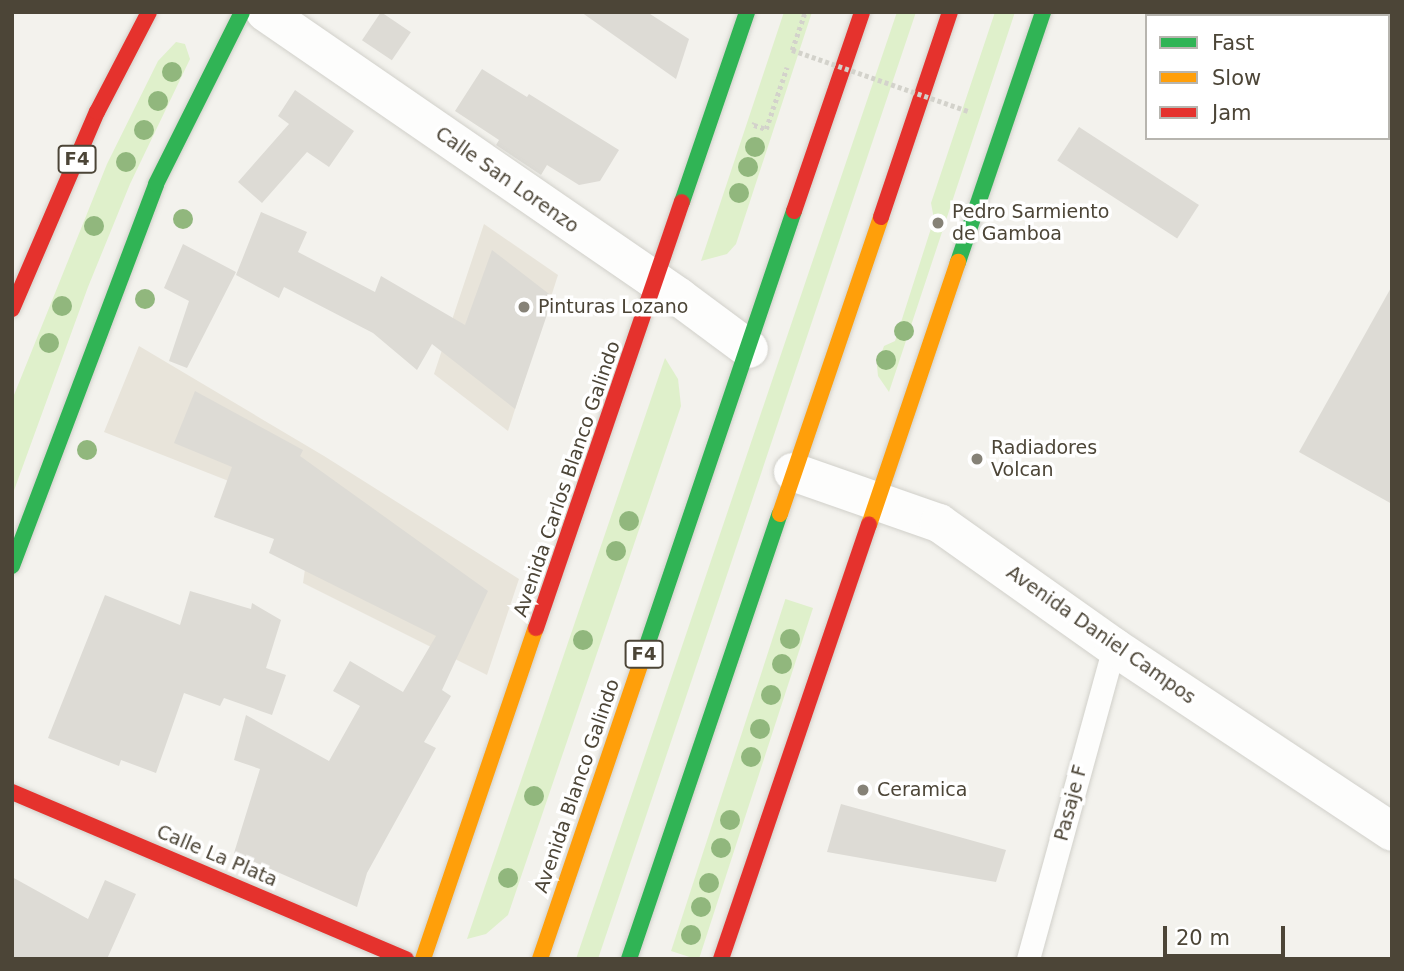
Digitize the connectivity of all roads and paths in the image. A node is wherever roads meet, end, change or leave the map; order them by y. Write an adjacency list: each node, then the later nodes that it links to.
1 (149, 12): 13 (main road, F4)
2 (242, 12): 17 (main road)
3 (265, 12): 12 (street, Calle San Lorenzo)
4 (747, 12): 12 (main road, Avenida Carlos Blanco Galindo)
5 (805, 12): 10 (path, bridge)
6 (862, 12): 14 (main road, F4)
7 (950, 12): 15 (main road)
8 (1043, 12): 16 (main road)
9 (787, 67): 11 (path)
10 (968, 111)
11 (754, 125)
12 (657, 283): 14 (street, Calle San Lorenzo); 22 (main road, Avenida Carlos Blanco Galindo)
13 (12, 309)
14 (748, 349): 23 (main road, Avenida Blanco Galindo / F4)
15 (793, 472): 16 (street, Avenida Daniel Campos); 24 (main road)
16 (874, 500): 18 (street, Avenida Daniel Campos); 25 (main road)
17 (12, 566)
18 (1114, 647): 20 (street, Avenida Daniel Campos); 26 (lane, Pasaje F)
19 (12, 792): 21 (main road, Calle La Plata)
20 (1392, 832)
21 (406, 959)
22 (424, 959)
23 (540, 959)
24 (629, 959)
25 (720, 959)
26 (1028, 959)

